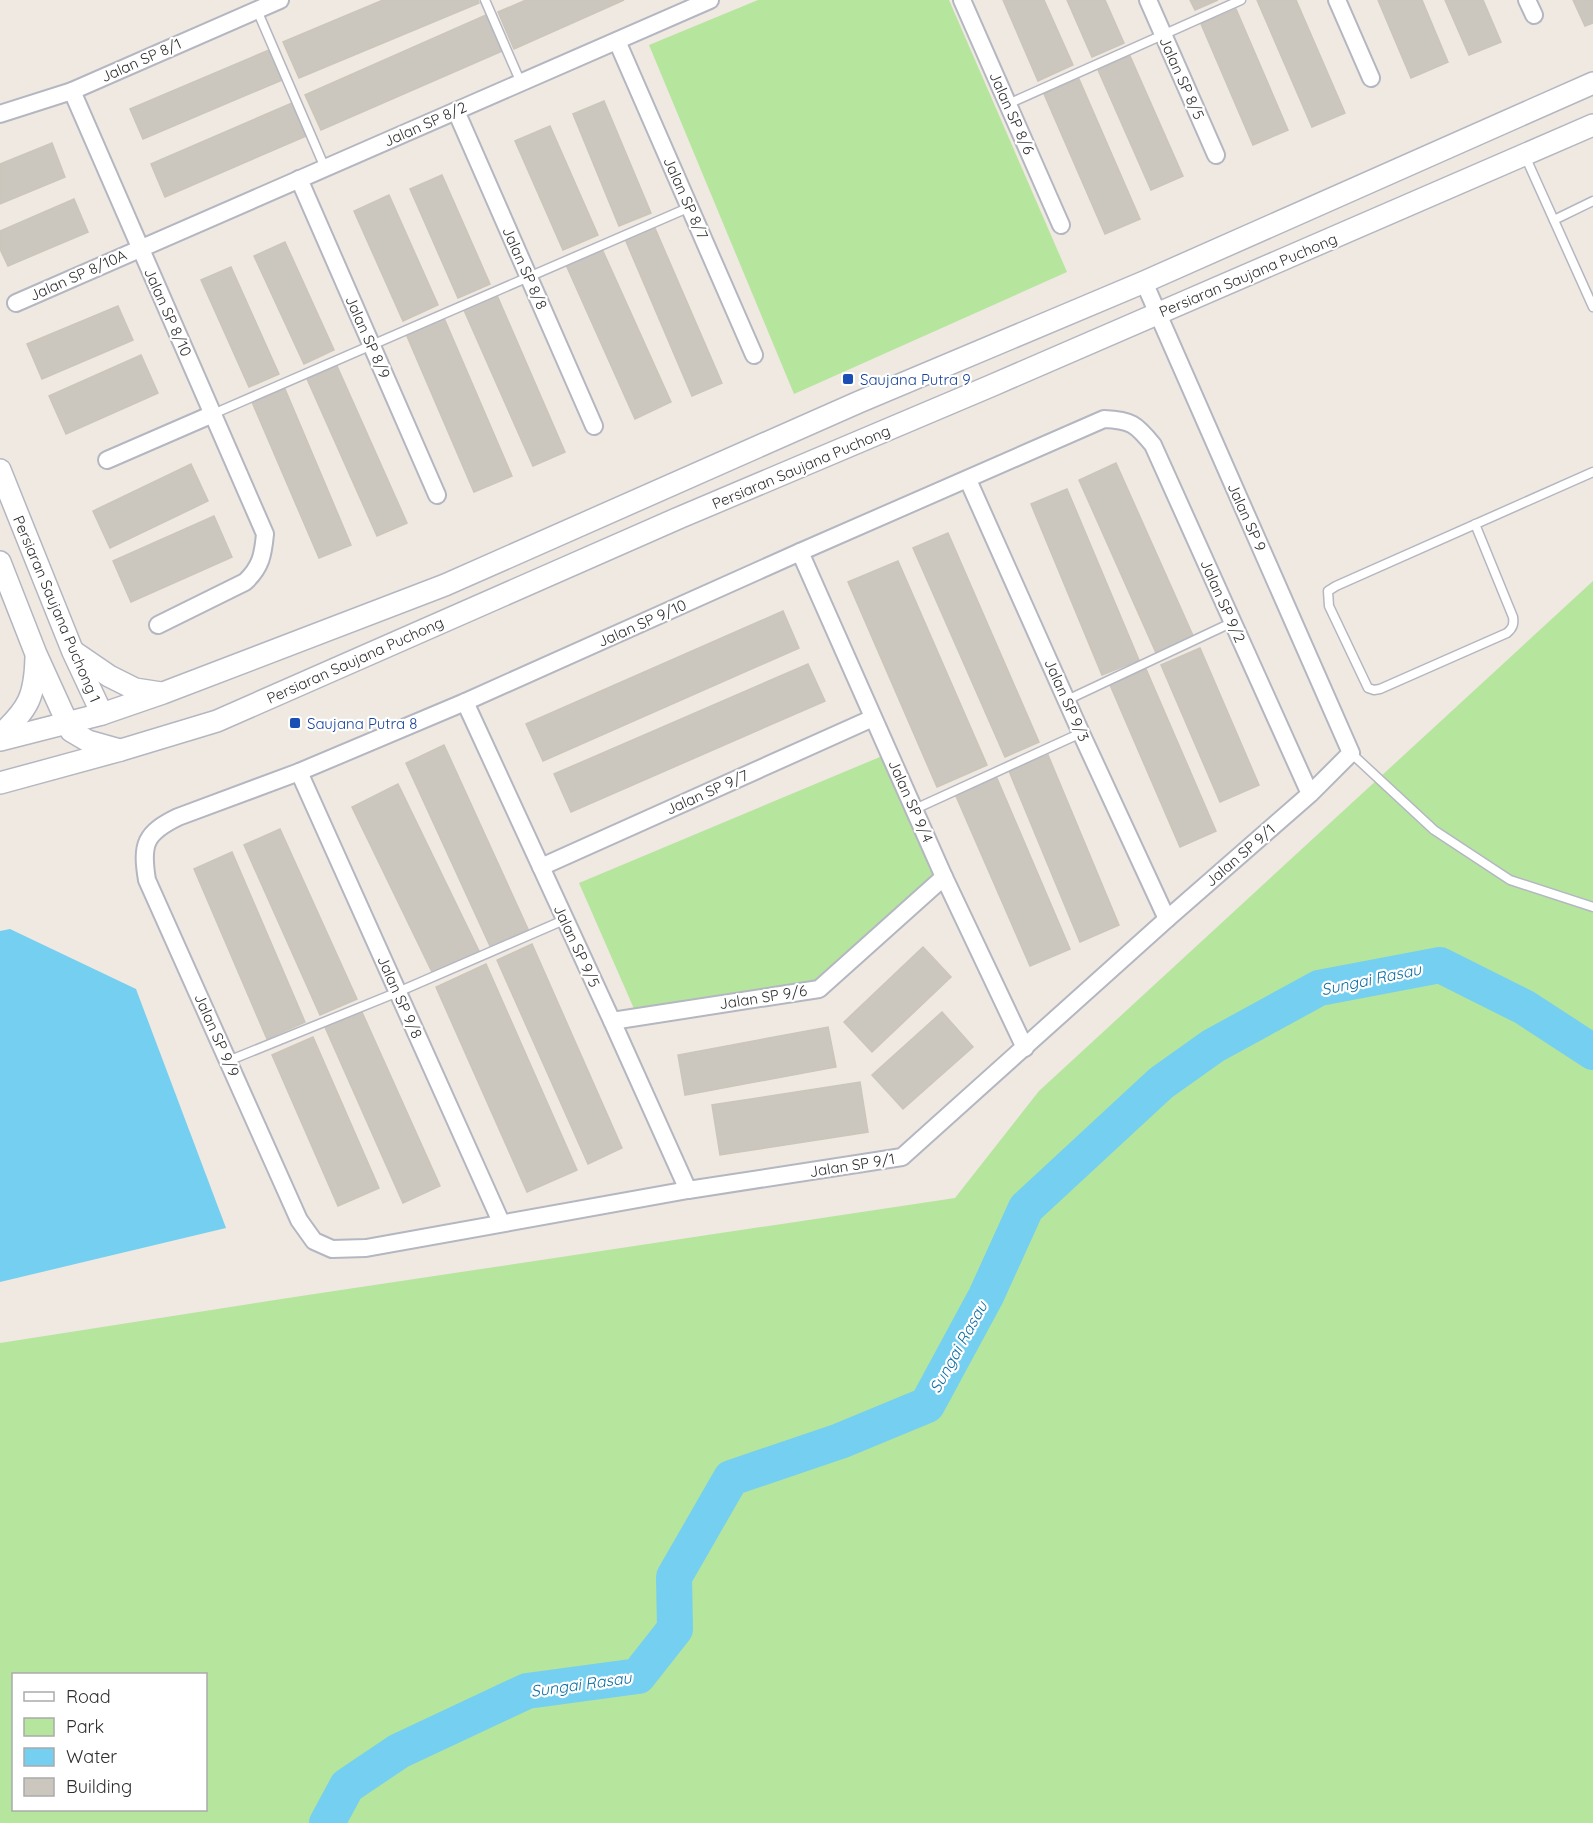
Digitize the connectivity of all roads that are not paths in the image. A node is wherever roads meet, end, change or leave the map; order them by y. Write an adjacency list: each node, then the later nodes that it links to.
1 (280, 0): 8 (street, Jalan SP 8/1)
2 (485, 0): 12 (lane)
3 (711, 0): 10 (street, Jalan SP 8/2)
4 (962, 0): 15 (street, Jalan SP 8/6)
5 (1148, 0): 9 (street, Jalan SP 8/5)
6 (1241, 0): 9 (lane)
7 (1337, 0): 11 (street)
8 (256, 10): 14 (street, Jalan SP 8/1); 21 (lane)
9 (1163, 34): 15 (lane); 19 (street, Jalan SP 8/5)
10 (617, 41): 12 (street, Jalan SP 8/2); 24 (street, Jalan SP 8/7)
11 (1371, 78)
12 (521, 83): 16 (street, Jalan SP 8/2)
13 (1593, 83): 29 (street)
14 (72, 91): 17 (street, Jalan SP 8/1); 27 (street, Jalan SP 8/10)
15 (1008, 104): 26 (street, Jalan SP 8/6)
16 (456, 111): 21 (street, Jalan SP 8/2); 28 (street, Jalan SP 8/8)
17 (0, 114)
18 (1593, 125): 20 (street, Persiaran Saujana Puchong)
19 (1216, 155)
20 (1524, 155): 25 (lane); 32 (street, Persiaran Saujana Puchong)
21 (325, 168): 22 (street, Jalan SP 8/2)
22 (299, 179): 27 (street, Jalan SP 8/2); 33 (street, Jalan SP 8/9)
23 (1593, 201): 25 (lane)
24 (690, 207): 28 (lane); 34 (street, Jalan SP 8/7)
25 (1554, 220): 31 (lane)
26 (1061, 225)
27 (140, 248): 30 (street, Jalan SP 8/10A); 35 (street, Jalan SP 8/10)
28 (528, 277): 33 (lane); 37 (street, Jalan SP 8/8)
29 (1144, 282): 32 (street, Jalan SP 9); 50 (street)
30 (16, 303)
31 (1593, 307)
32 (1157, 315): 60 (street, Persiaran Saujana Puchong); 61 (street, Jalan SP 9)
33 (372, 345): 35 (lane); 42 (street, Jalan SP 8/9)
34 (754, 355)
35 (213, 414): 38 (street); 47 (street, Jalan SP 8/10)
36 (1124, 420): 41 (street, Jalan SP 9/10); 46 (street, Jalan SP 9/2)
37 (594, 426)
38 (107, 460)
39 (0, 470): 48 (street, Persiaran Saujana Puchong 1)
40 (1593, 472): 43 (lane)
41 (968, 480): 44 (street, Jalan SP 9/10); 51 (street, Jalan SP 9/3)
42 (437, 495)
43 (1475, 524): 43 (lane)
44 (800, 552): 52 (street, Jalan SP 9/10); 54 (street, Jalan SP 9/4)
45 (0, 562): 49 (street)
46 (1233, 622): 51 (lane); 65 (street, Jalan SP 9/2)
47 (158, 625)
48 (73, 652): 50 (street); 53 (street, Persiaran Saujana Puchong 1)
49 (36, 654): 55 (street); 57 (street)
50 (162, 693): 53 (street)
51 (1067, 699): 56 (street, Jalan SP 9/3)
52 (465, 702): 63 (street, Jalan SP 9/10); 68 (street, Jalan SP 9/5)
53 (102, 714): 55 (street); 59 (street)
54 (873, 718): 66 (street, Jalan SP 9/4); 68 (street, Jalan SP 9/7)
55 (66, 723): 58 (street); 59 (street)
56 (1081, 732): 66 (lane); 71 (street, Jalan SP 9/3)
57 (0, 735)
58 (0, 740)
59 (88, 741): 60 (street); 62 (street)
60 (121, 750): 62 (street, Persiaran Saujana Puchong)
61 (1351, 753): 65 (street, Jalan SP 9/1); 70 (lane)
62 (48, 771): 64 (street, Persiaran Saujana Puchong)
63 (299, 772): 67 (street, Jalan SP 9/10); 73 (street, Jalan SP 9/8)
64 (0, 783)
65 (1310, 794): 71 (street, Jalan SP 9/1)
66 (915, 809): 69 (street, Jalan SP 9/4)
67 (159, 826): 76 (street, Jalan SP 9/9)
68 (541, 867): 72 (street, Jalan SP 9/5)
69 (944, 877): 74 (street, Jalan SP 9/6); 75 (street, Jalan SP 9/4)
70 (1593, 907)
71 (1167, 919): 75 (street, Jalan SP 9/1)
72 (564, 920): 73 (lane); 74 (street, Jalan SP 9/5)
73 (398, 993): 76 (lane); 78 (street, Jalan SP 9/8)
74 (612, 1021): 77 (street, Jalan SP 9/5)
75 (1025, 1048): 77 (street, Jalan SP 9/1)
76 (228, 1061): 79 (street, Jalan SP 9/9)
77 (688, 1190): 78 (street, Jalan SP 9/1)
78 (501, 1222): 79 (street, Jalan SP 9/1)
79 (314, 1240)

